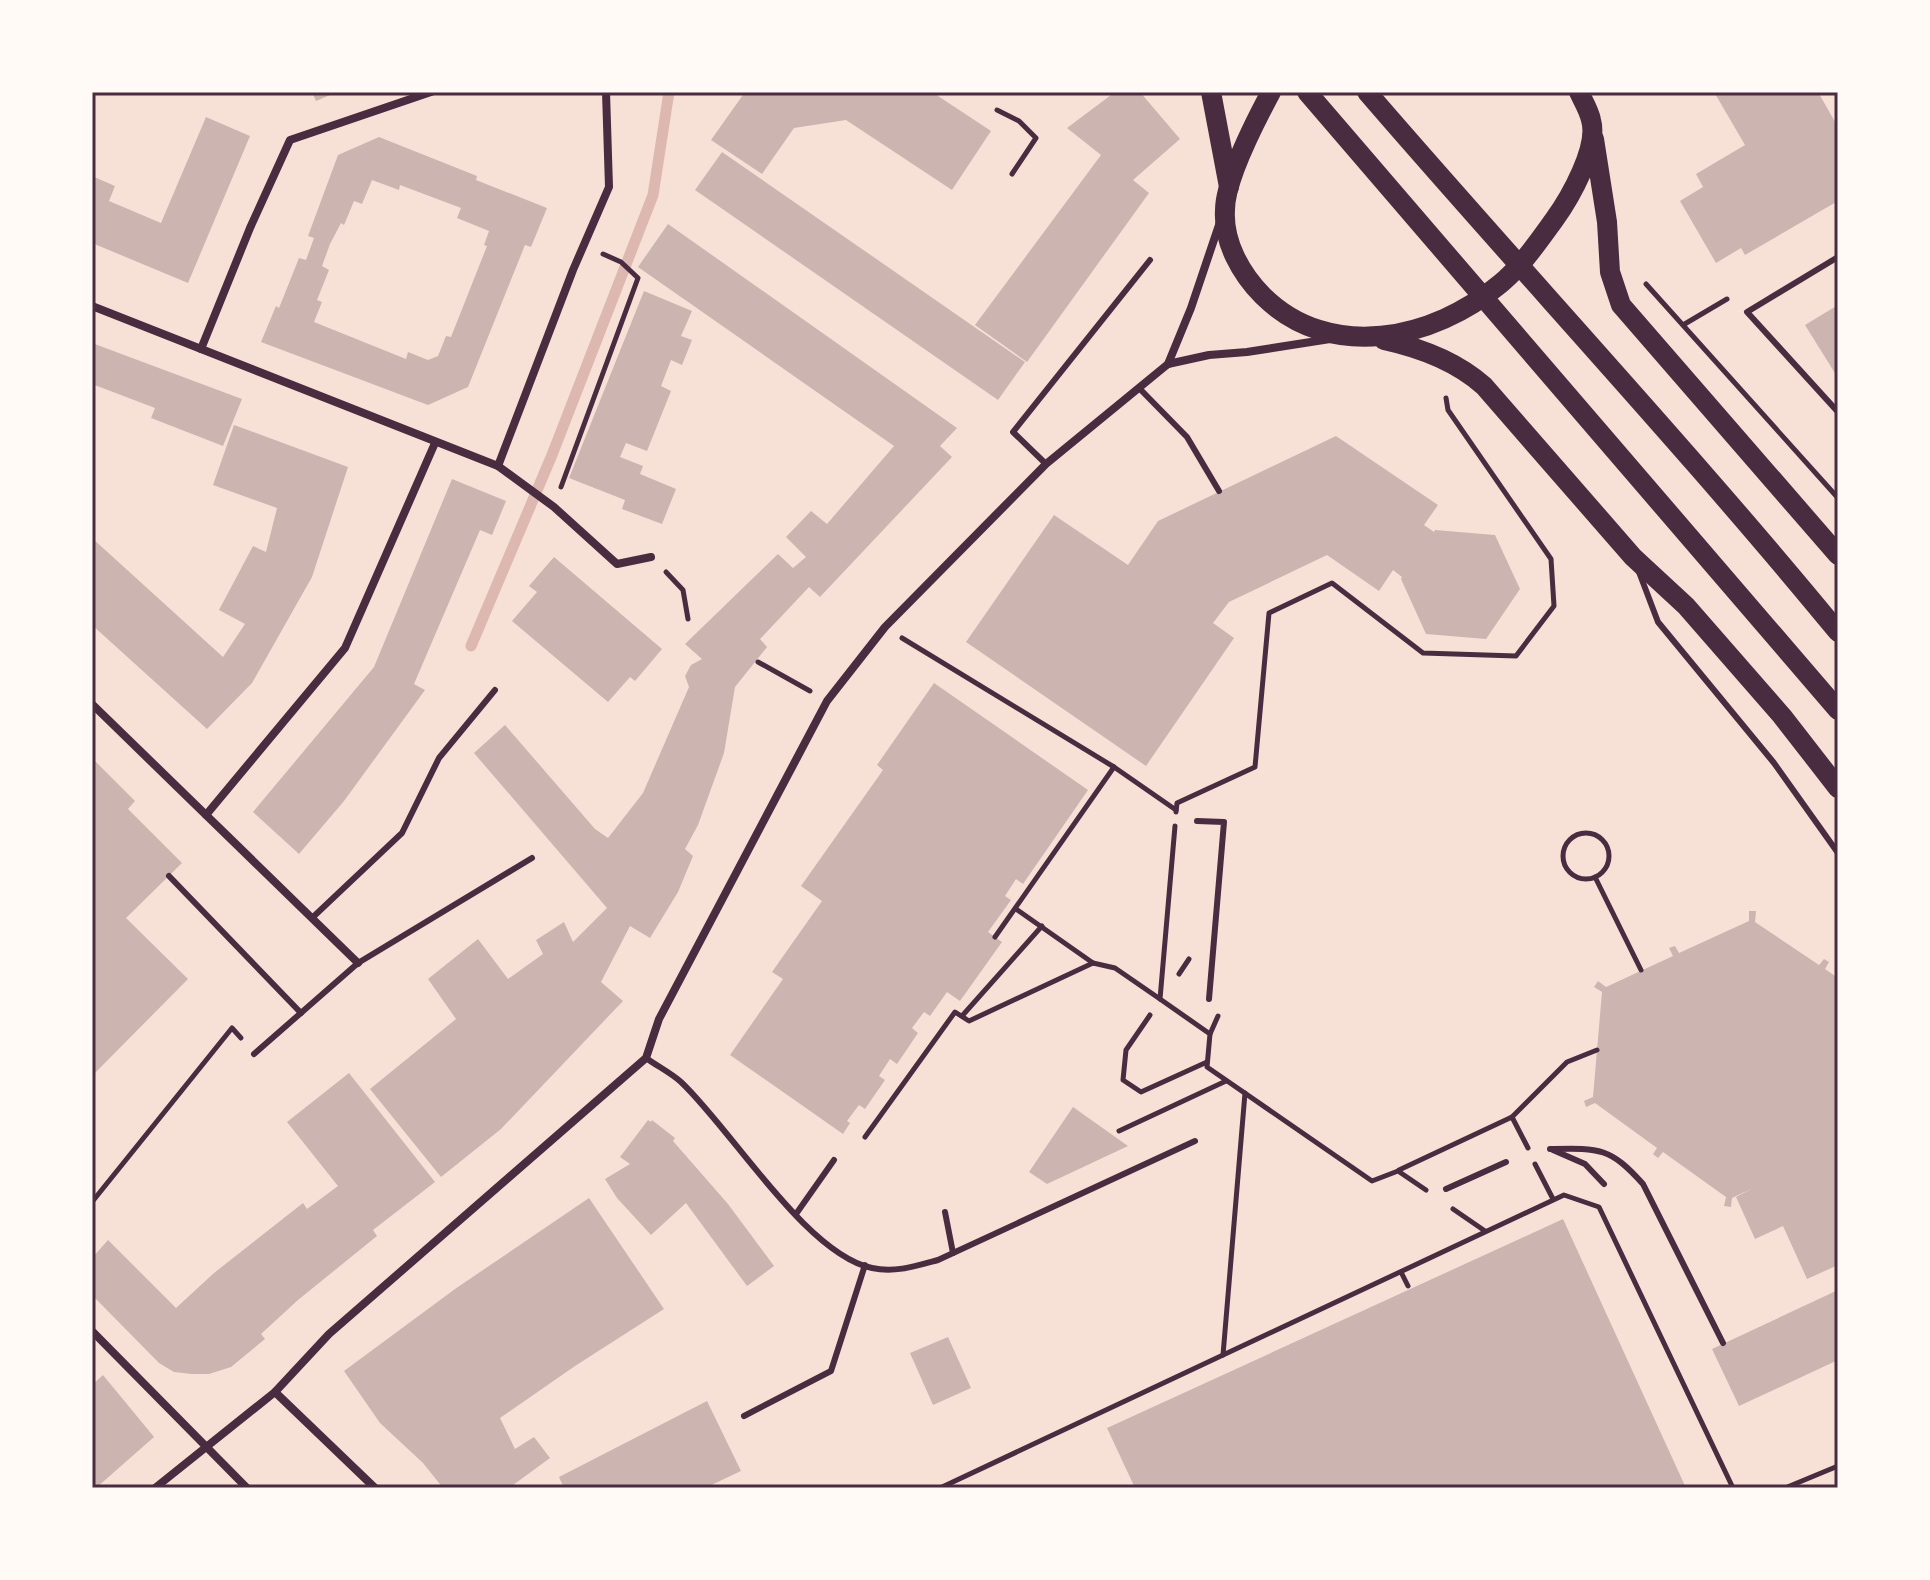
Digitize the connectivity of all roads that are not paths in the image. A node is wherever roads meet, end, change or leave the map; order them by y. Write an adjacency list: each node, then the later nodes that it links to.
1 (431, 92): 17 (street)
2 (606, 92): 23 (street)
3 (1211, 92): 10 (main road)
4 (1307, 92): 31 (main road)
5 (1367, 92): 28 (main road)
6 (1579, 92): 9 (main road)
7 (1593, 92): 9 (main road)
8 (1270, 93): 10 (main road)
9 (1592, 125): 16 (main road); 25 (main road)
10 (1229, 187): 11 (main road)
11 (1224, 210): 15 (main road); 18 (street)
12 (1838, 257): 20 (lane)
13 (1150, 260): 22 (lane)
14 (92, 306): 17 (street)
15 (1342, 337): 16 (main road); 18 (street)
16 (1375, 338): 27 (main road)
17 (201, 349): 21 (street)
18 (1168, 364): 19 (street)
19 (1139, 388): 22 (street); 24 (lane)
20 (1838, 412)
21 (435, 443): 23 (street); 33 (street)
22 (1046, 464): 43 (street)
23 (498, 466): 26 (street)
24 (1219, 491)
25 (1838, 555)
26 (651, 557)
27 (1633, 557): 32 (main road); 35 (lane)
28 (1838, 632)
29 (495, 690): 38 (lane)
30 (92, 704): 33 (street)
31 (1838, 710)
32 (1838, 788)
33 (206, 815): 38 (street)
34 (1197, 821): 40 (lane)
35 (1838, 853)
36 (532, 858): 39 (lane)
37 (169, 876): 41 (lane)
38 (312, 918): 39 (street)
39 (358, 963): 41 (lane)
40 (1209, 999)
41 (301, 1013): 42 (lane)
42 (254, 1054)
43 (646, 1058): 50 (lane); 55 (street)
44 (1195, 1141): 51 (lane)
45 (834, 1160): 50 (lane)
46 (1506, 1162): 48 (lane)
47 (1604, 1184): 54 (lane)
48 (1446, 1189)
49 (945, 1212): 51 (lane)
50 (796, 1214): 52 (lane)
51 (953, 1253): 52 (lane)
52 (865, 1265): 56 (lane)
53 (92, 1331): 57 (street)
54 (1723, 1343)
55 (275, 1392): 57 (street); 60 (street)
56 (744, 1416)
57 (207, 1446): 58 (street); 59 (street)
58 (155, 1488)
59 (247, 1488)
60 (375, 1488)

